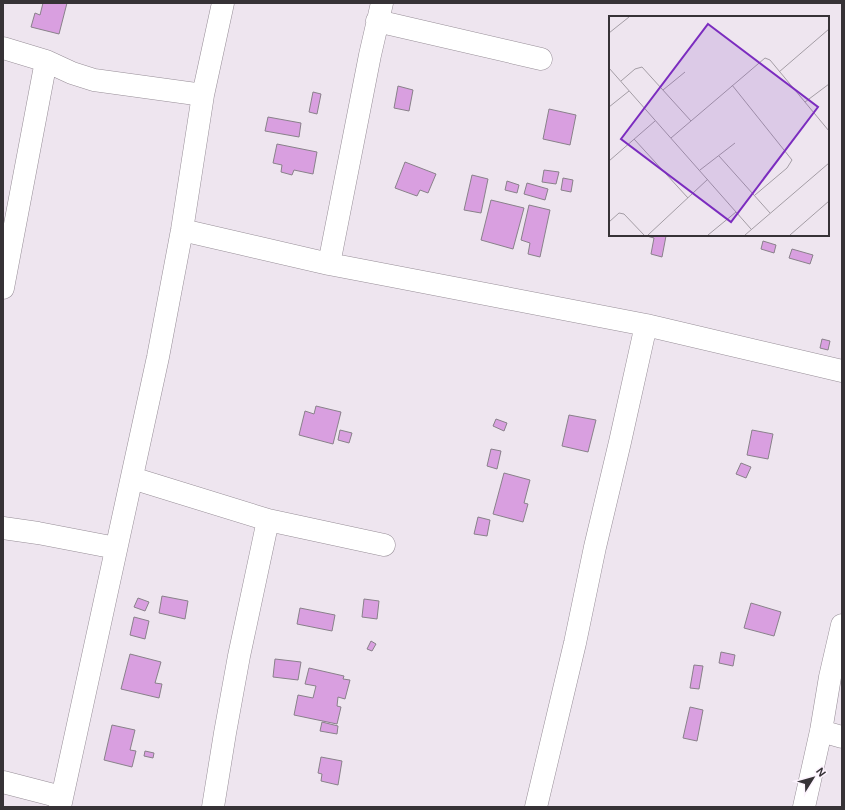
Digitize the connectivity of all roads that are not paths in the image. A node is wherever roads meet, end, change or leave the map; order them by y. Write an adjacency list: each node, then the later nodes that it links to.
1 (222, 3): 6 (street)
2 (380, 12): 4 (street); 8 (street)
3 (3, 48): 5 (street)
4 (541, 59)
5 (46, 61): 6 (street); 9 (street)
6 (203, 95): 7 (street)
7 (182, 230): 8 (street); 12 (street)
8 (329, 264): 10 (street)
9 (3, 288)
10 (646, 326): 11 (street); 23 (street)
11 (842, 371)
12 (132, 478): 13 (street); 16 (street)
13 (268, 520): 15 (street); 22 (street)
14 (3, 528): 16 (street)
15 (384, 546)
16 (116, 548): 21 (street)
17 (842, 625): 18 (street)
18 (821, 731): 19 (street); 24 (street)
19 (842, 737)
20 (3, 782): 21 (street)
21 (60, 802)
22 (213, 807)
23 (536, 807)
24 (804, 807)

